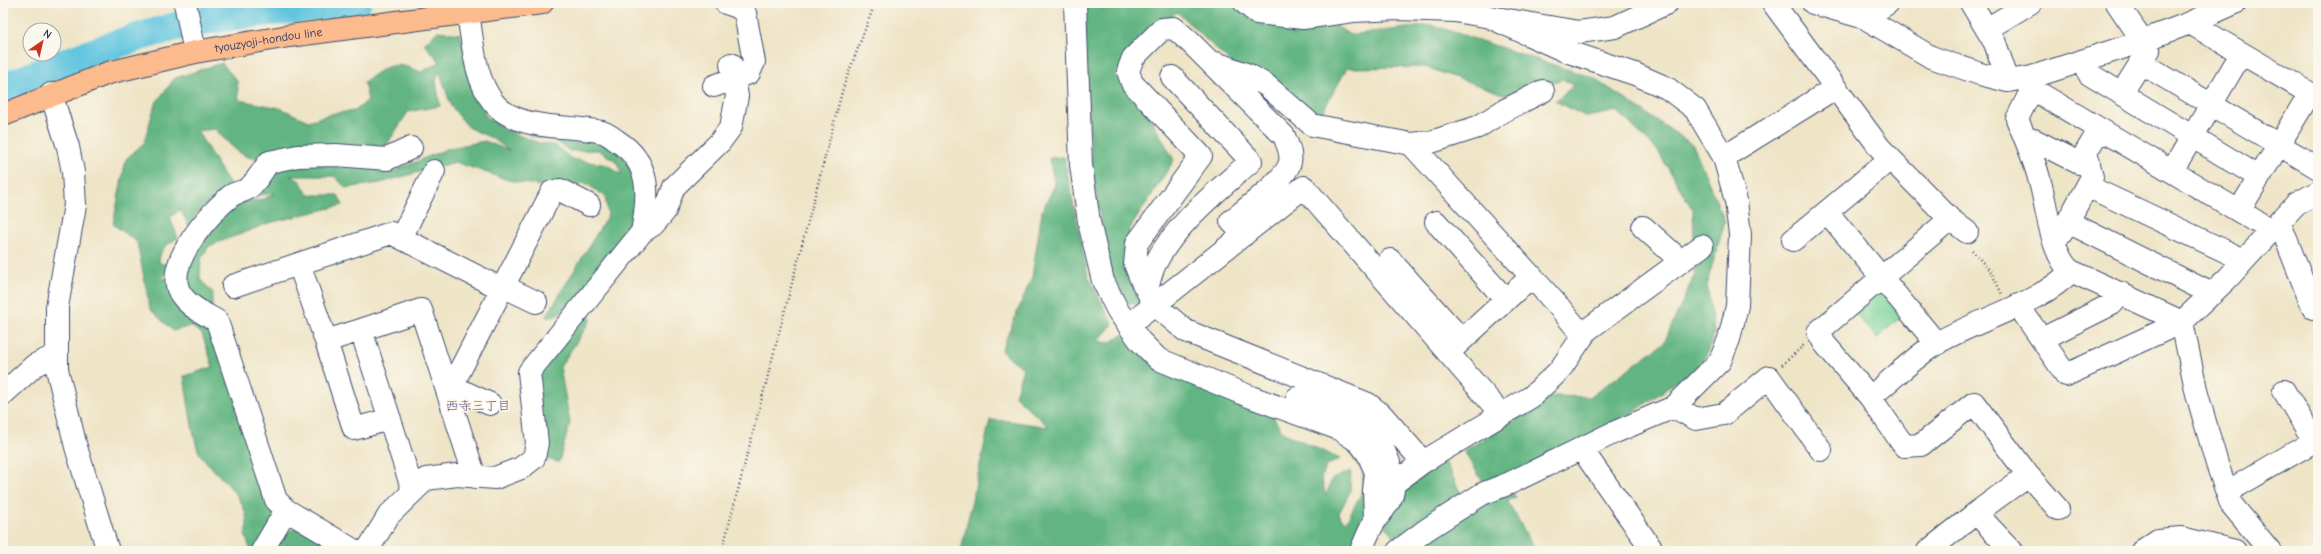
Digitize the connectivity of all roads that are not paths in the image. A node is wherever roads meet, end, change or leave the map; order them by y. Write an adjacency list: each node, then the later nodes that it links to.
1 (542, 3): 14 (main road, tyouzyoji-hondou line)
2 (726, 3): 58 (street)
3 (1075, 3): 82 (street)
4 (1245, 3): 13 (street)
5 (1667, 3): 16 (street)
6 (1773, 3): 28 (street)
7 (1814, 3): 17 (street)
8 (1888, 3): 17 (street)
9 (1971, 3): 19 (street)
10 (2030, 3): 19 (street)
11 (2117, 3): 21 (street)
12 (2235, 3): 18 (street)
13 (1385, 6): 16 (street)
14 (468, 13): 20 (main road, tyouzyoji-hondou line); 58 (street)
15 (188, 16): 20 (street)
16 (1487, 16): 41 (street)
17 (1865, 18): 26 (street)
18 (2190, 24): 21 (street); 22 (street)
19 (1986, 29): 26 (street)
20 (195, 52): 30 (main road, tyouzyoji-hondou line)
21 (2141, 52): 23 (street); 31 (street); 33 (street)
22 (2241, 54): 32 (street); 33 (street)
23 (2084, 60): 27 (street); 31 (street)
24 (1209, 61): 38 (street); 59 (street); 76 (street)
25 (1172, 77): 76 (street)
26 (2008, 81): 27 (street)
27 (2032, 83): 35 (street); 37 (street)
28 (1835, 88): 41 (street); 42 (street)
29 (1543, 91): 38 (street)
30 (51, 94): 34 (main road, tyouzyoji-hondou line); 89 (street)
31 (2122, 94): 36 (street)
32 (2314, 95): 39 (street)
33 (2212, 104): 36 (street); 39 (street)
34 (3, 115)
35 (2100, 129): 43 (street); 46 (street)
36 (2192, 138): 46 (street); 47 (street)
37 (2026, 140): 43 (street); 63 (street)
38 (1411, 144): 70 (street)
39 (2279, 144): 44 (street); 47 (street)
40 (411, 148): 107 (street)
41 (1724, 157): 95 (street)
42 (1890, 159): 52 (street); 53 (street)
43 (2089, 163): 48 (street)
44 (2318, 168)
45 (434, 171): 60 (street)
46 (2172, 171): 51 (street)
47 (2259, 177): 51 (street)
48 (2087, 186): 55 (street); 66 (street)
49 (2318, 192): 56 (street)
50 (589, 205): 73 (street)
51 (2239, 211): 56 (street)
52 (1827, 212): 62 (street); 71 (street)
53 (1950, 219): 61 (street); 71 (street)
54 (1436, 222): 77 (street)
55 (2068, 222): 63 (street); 75 (street)
56 (2275, 225): 66 (street); 80 (street)
57 (1643, 227): 67 (street)
58 (642, 232): 103 (street)
59 (1244, 235): 76 (street); 88 (street)
60 (401, 238): 68 (street); 73 (street)
61 (1967, 239)
62 (1794, 240)
63 (2055, 243): 69 (street)
64 (1702, 246): 67 (street)
65 (1390, 260): 88 (street)
66 (2244, 260): 75 (street)
67 (1681, 261): 84 (street)
68 (299, 264): 72 (street); 86 (street)
69 (2071, 271): 74 (street); 79 (street)
70 (1532, 276): 77 (street); 84 (street)
71 (1883, 277): 87 (street); 93 (street)
72 (233, 286)
73 (503, 287): 78 (street); 90 (street)
74 (2121, 293): 81 (street); 85 (street)
75 (2212, 294): 81 (street)
76 (1151, 298): 82 (street); 101 (street)
77 (1506, 300): 88 (street)
78 (536, 302)
79 (2014, 306): 85 (street); 87 (street)
80 (2314, 308)
81 (2182, 322): 85 (street); 106 (street)
82 (1129, 325): 104 (street); 110 (street)
83 (361, 330): 86 (street); 90 (street); 97 (street)
84 (1583, 336): 96 (street)
85 (2042, 339)
86 (326, 341): 97 (street)
87 (1937, 344): 93 (street)
88 (1455, 346): 96 (street)
89 (56, 355): 92 (street); 113 (street)
90 (446, 386): 94 (street); 103 (street)
91 (2284, 391): 98 (street)
92 (3, 394)
93 (1870, 397): 102 (street)
94 (490, 404)
95 (1674, 407): 99 (street); 100 (street)
96 (1502, 415): 101 (street)
97 (390, 419): 105 (street)
98 (2316, 440): 106 (street)
99 (1582, 448): 112 (street); 118 (street)
100 (1821, 450)
101 (1423, 462): 104 (street)
102 (2028, 475): 108 (street); 109 (street)
103 (475, 476): 105 (street)
104 (1392, 485): 110 (street)
105 (413, 491): 116 (street)
106 (2227, 492): 122 (street)
107 (286, 510): 114 (street); 115 (street)
108 (2058, 510)
109 (1976, 513): 119 (street); 120 (street)
110 (1375, 521): 117 (street)
111 (2156, 547): 121 (street)
112 (1406, 549)
113 (108, 551)
114 (262, 551)
115 (355, 551)
116 (367, 551)
117 (1361, 551)
118 (1653, 551)
119 (1928, 551)
120 (2012, 551)
121 (2235, 551)
122 (2270, 551)

